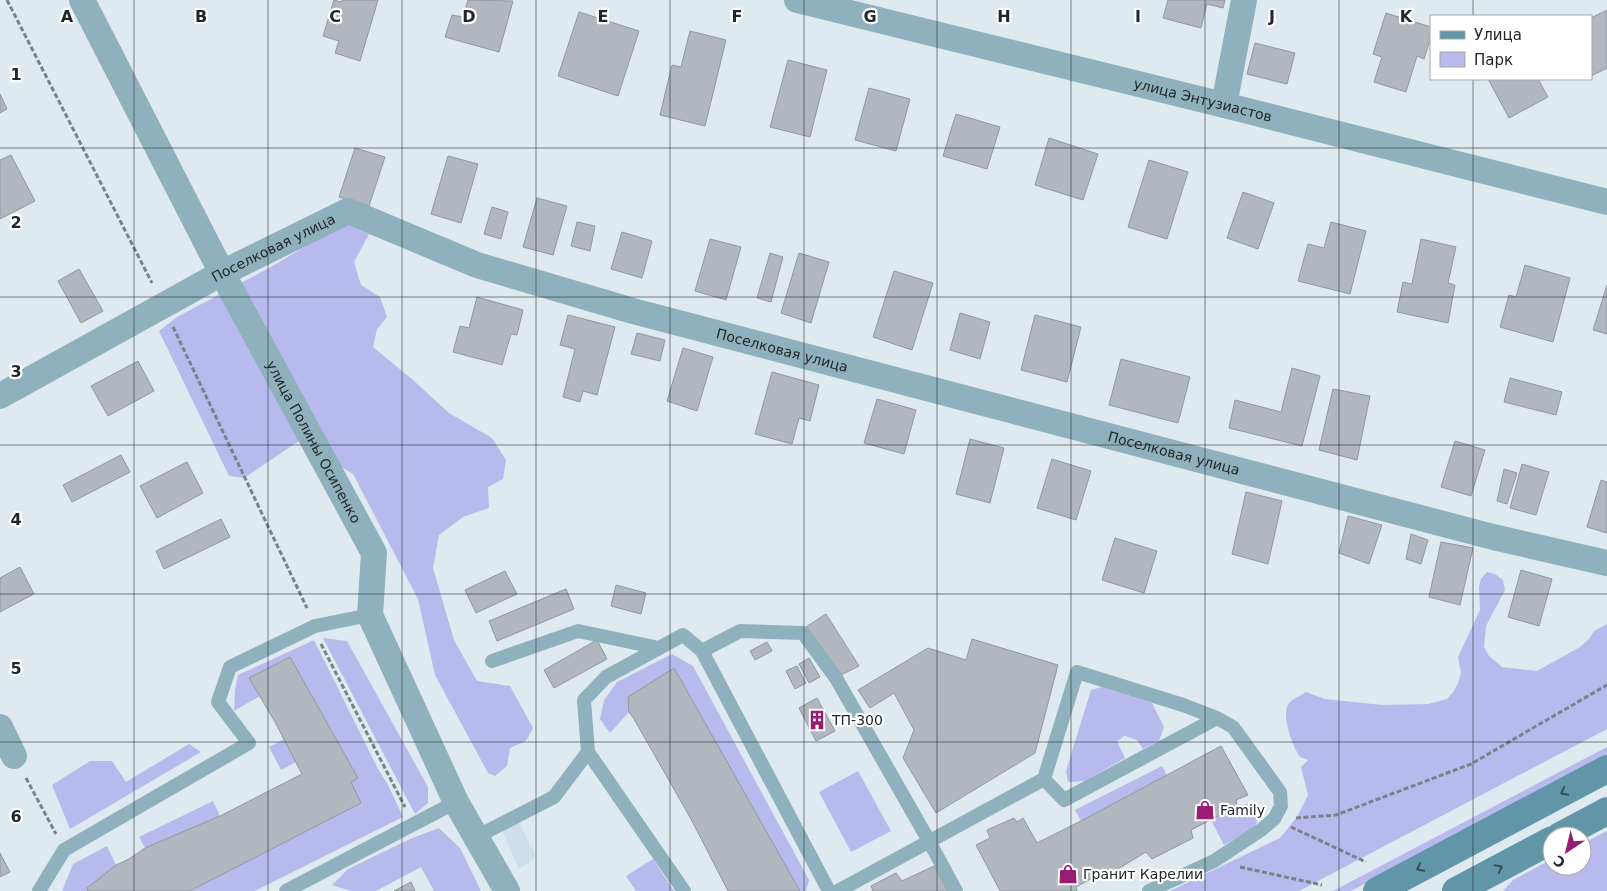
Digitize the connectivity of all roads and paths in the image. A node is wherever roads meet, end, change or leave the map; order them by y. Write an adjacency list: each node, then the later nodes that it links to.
1 (7, 0): 8 (path)
2 (82, 0): 7 (street, улица Полины Осипенко)
3 (797, 0): 5 (street, улица Энтузиастов)
4 (1244, 0): 5 (street)
5 (1224, 104): 6 (street, улица Энтузиастов)
6 (1607, 202)
7 (222, 273): 8 (street, Поселковая улица); 10 (street, Поселковая улица); 11 (street, улица Полины Осипенко)
8 (163, 306): 9 (street, Поселковая улица); 12 (path)
9 (0, 396)
10 (1607, 563)
11 (370, 615): 12 (lane); 23 (street, улица Полины Осипенко)
12 (315, 626): 26 (path); 31 (lane)
13 (659, 648): 14 (lane); 15 (lane); 19 (lane)
14 (702, 651): 29 (lane); 40 (lane)
15 (492, 661)
16 (1607, 685): 25 (path)
17 (1217, 718): 22 (lane); 22 (lane); 25 (lane)
18 (0, 727): 20 (street)
19 (588, 752): 28 (lane); 39 (lane)
20 (14, 756): 31 (path)
21 (1607, 769): 44 (main road, one-way to 44)
22 (1044, 779): 29 (lane)
23 (456, 802): 26 (lane); 28 (street, улица Полины Осипенко)
24 (1607, 812): 27 (main road)
25 (1274, 819): 32 (lane); 33 (path)
26 (414, 824): 37 (lane)
27 (1580, 826)
28 (476, 837): 38 (street, улица Полины Осипенко)
29 (930, 841): 41 (lane); 42 (lane)
30 (1542, 845): 35 (main road, one-way to 30)
31 (64, 850): 36 (lane)
32 (1214, 861): 34 (path); 43 (lane)
33 (1366, 862)
34 (1322, 885)
35 (1461, 890)
36 (39, 891)
37 (286, 891)
38 (507, 891)
39 (684, 891)
40 (829, 891)
41 (838, 891)
42 (956, 891)
43 (1149, 891)
44 (1377, 891)

